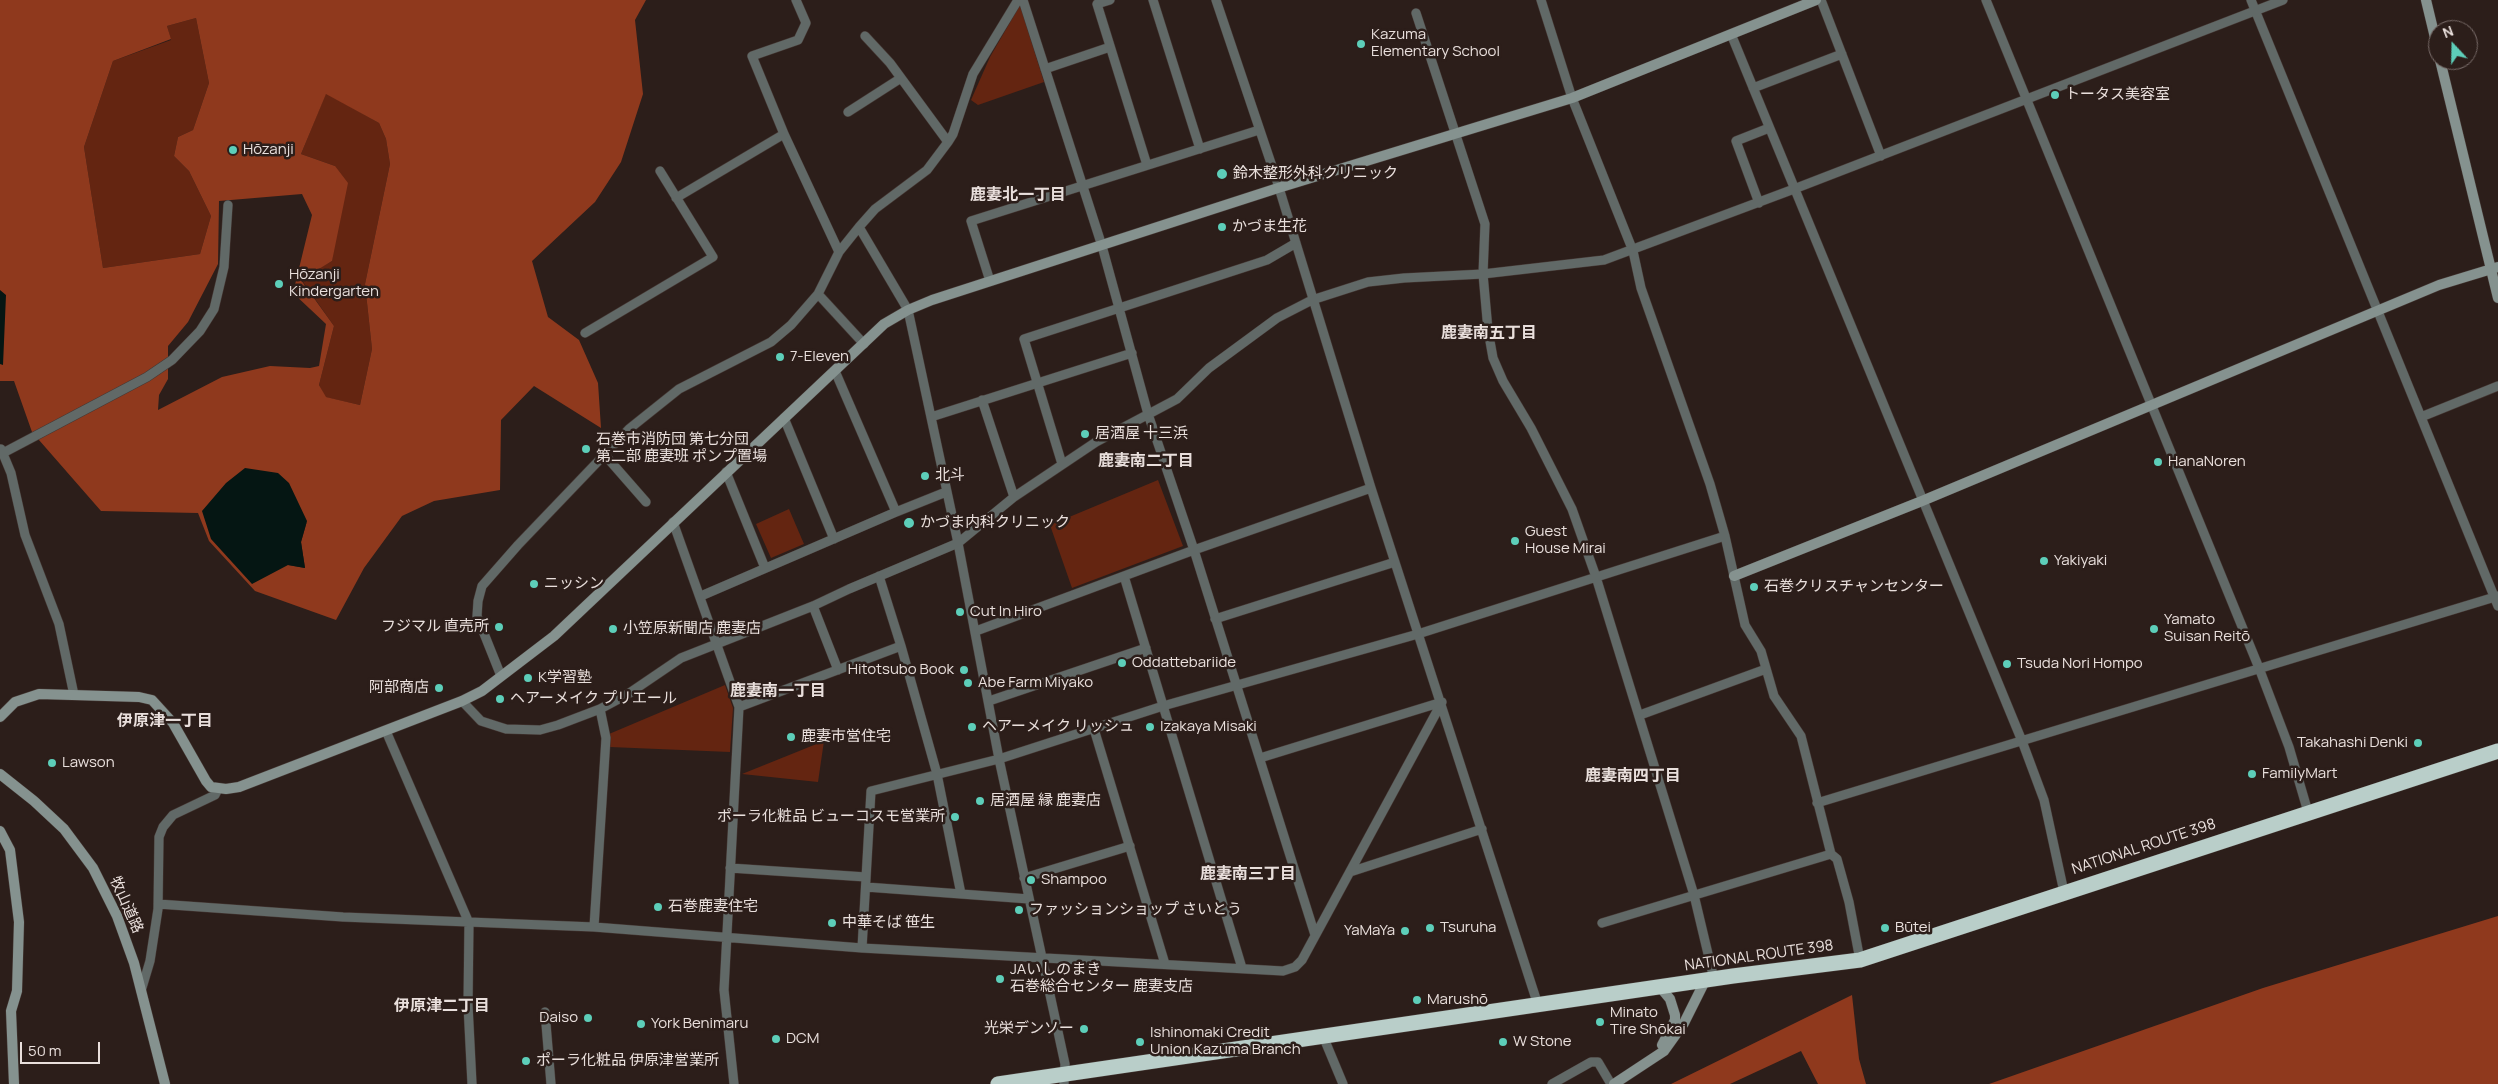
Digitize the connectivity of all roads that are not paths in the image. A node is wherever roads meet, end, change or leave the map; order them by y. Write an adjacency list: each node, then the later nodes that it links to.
1 (796, 0): 30 (street)
2 (1018, 0): 32 (street)
3 (1024, 0): 21 (street)
4 (1110, 0): 19 (street)
5 (1153, 0): 33 (street)
6 (1216, 0): 29 (street)
7 (1541, 0): 25 (street)
8 (1816, 0): 17 (street)
9 (1820, 0): 20 (street)
10 (1986, 0): 26 (street)
11 (2251, 0): 14 (street)
12 (2283, 0): 14 (street)
13 (2426, 0): 16 (street)
14 (2256, 11): 26 (street); 56 (street)
15 (1416, 13): 31 (street)
16 (2431, 20)
17 (1731, 34): 24 (street); 25 (street)
18 (865, 36): 23 (street)
19 (1110, 47): 21 (street); 35 (street)
20 (1842, 54): 24 (street); 34 (street)
21 (1045, 69): 37 (street)
22 (2443, 70): 48 (street)
23 (901, 78): 27 (street); 32 (street)
24 (1753, 88): 28 (street)
25 (1572, 98): 31 (street); 46 (street)
26 (2026, 100): 34 (street); 64 (street)
27 (848, 112)
28 (1769, 128): 39 (street); 41 (street)
29 (1259, 130): 33 (street); 38 (street)
30 (784, 134): 40 (street); 47 (street)
31 (1456, 134): 38 (street); 49 (street)
32 (948, 142): 43 (street)
33 (1200, 149): 35 (street)
34 (1882, 156): 39 (street)
35 (1147, 165): 37 (street)
36 (660, 171): 40 (street)
37 (1082, 186): 45 (street); 50 (street)
38 (1278, 188): 44 (street); 45 (street)
39 (1794, 189): 41 (street); 76 (street)
40 (676, 198): 57 (street)
41 (1759, 203): 46 (street)
42 (228, 205): 69 (street)
43 (859, 227): 47 (street); 55 (street)
44 (1296, 243): 53 (street); 54 (street)
45 (1102, 246): 50 (street); 54 (street)
46 (1633, 251): 49 (street); 80 (street)
47 (839, 252): 51 (street)
48 (2494, 268): 52 (street); 56 (street)
49 (1483, 274): 53 (street); 89 (street)
50 (990, 281): 55 (street)
51 (818, 294): 58 (street); 70 (street)
52 (2498, 298)
53 (1312, 300): 65 (street); 73 (street)
54 (1120, 309): 59 (street); 61 (street)
55 (908, 310): 58 (street); 66 (street)
56 (2378, 311): 64 (street); 67 (street)
57 (585, 332)
58 (864, 344): 60 (street)
59 (1132, 352): 61 (street); 65 (street)
60 (835, 371): 68 (street); 78 (street)
61 (1037, 383): 63 (street); 71 (street)
62 (2498, 386): 67 (street)
63 (982, 400): 66 (street); 75 (street)
64 (2150, 404): 76 (street); 100 (street)
65 (1148, 414): 71 (street); 83 (street)
66 (931, 417): 74 (street)
67 (2421, 417): 91 (street)
68 (784, 418): 72 (street); 81 (street)
69 (1, 450): 105 (street)
70 (604, 454): 77 (street); 103 (street)
71 (1062, 464): 75 (street)
72 (726, 472): 79 (street); 85 (street)
73 (1371, 488): 83 (street); 84 (street)
74 (946, 492): 78 (street); 82 (street)
75 (1014, 497): 82 (street)
76 (1922, 501): 88 (street); 116 (street)
77 (646, 502)
78 (896, 512): 81 (street)
79 (673, 522): 90 (street); 103 (street)
80 (1725, 536): 88 (street); 89 (street)
81 (834, 539): 85 (street)
82 (958, 543): 86 (street); 95 (street)
83 (1194, 550): 87 (street); 94 (street)
84 (1395, 562): 94 (street); 96 (street)
85 (765, 568): 90 (street)
86 (879, 576): 92 (street); 98 (street)
87 (1124, 576): 95 (street); 99 (street)
88 (1734, 576): 101 (street)
89 (1596, 577): 96 (street); 112 (street)
90 (701, 596): 97 (street)
91 (2496, 596): 93 (street); 100 (street)
92 (813, 606): 97 (street); 102 (street)
93 (2498, 606)
94 (1215, 619): 104 (street)
95 (976, 631): 107 (street)
96 (1418, 634): 104 (street); 108 (street)
97 (718, 643): 110 (street); 111 (street)
98 (901, 646): 102 (street); 121 (street)
99 (1146, 648): 107 (street); 109 (street)
100 (2259, 668): 116 (street); 124 (street)
101 (1766, 669): 112 (street); 123 (street)
102 (838, 670): 110 (street)
103 (501, 676): 106 (street)
104 (1235, 685): 109 (street); 118 (street)
105 (74, 695): 113 (street); 122 (street)
106 (462, 701): 111 (street); 115 (street)
107 (989, 701): 119 (street)
108 (1442, 702): 118 (street); 125 (street); 130 (street)
109 (1163, 706): 114 (street); 148 (street)
110 (739, 707): 129 (street)
111 (600, 709): 141 (street)
112 (1640, 715): 136 (street)
113 (0, 717)
114 (1094, 728): 119 (street); 127 (street)
115 (386, 731): 122 (street); 139 (street)
116 (2022, 741): 123 (street); 134 (street)
117 (2498, 751): 124 (highway, NATIONAL ROUTE 398)
118 (1260, 758): 142 (street)
119 (999, 759): 121 (street); 132 (street)
120 (0, 774): 151 (street, 牧山道路)
121 (937, 774): 131 (street); 135 (street)
122 (218, 789): 138 (street)
123 (1817, 803): 128 (street)
124 (2308, 812): 134 (highway, NATIONAL ROUTE 398)
125 (1482, 829): 130 (street); 152 (street)
126 (0, 831): 157 (street)
127 (1130, 846): 132 (street); 147 (street)
128 (1831, 854): 136 (street); 146 (street)
129 (730, 868): 131 (street); 143 (street)
130 (1350, 872): 142 (street)
131 (866, 878): 133 (street)
132 (1024, 878): 137 (street)
133 (866, 887): 135 (street); 144 (street)
134 (2064, 892): 146 (highway, NATIONAL ROUTE 398)
135 (961, 894): 137 (street)
136 (1694, 895): 140 (street); 149 (street)
137 (1029, 899): 145 (street)
138 (158, 904): 139 (street); 151 (street)
139 (469, 923): 141 (street); 159 (street)
140 (1602, 923)
141 (594, 927): 143 (street)
142 (1315, 935): 148 (street)
143 (726, 939): 144 (street); 161 (street)
144 (862, 948): 145 (street)
145 (1043, 957): 147 (street); 156 (street)
146 (1860, 960): 149 (highway, NATIONAL ROUTE 398)
147 (1165, 964): 148 (street)
148 (1242, 968)
149 (1710, 980): 150 (highway, NATIONAL ROUTE 398); 155 (street)
150 (1660, 988): 152 (highway, NATIONAL ROUTE 398); 155 (street)
151 (140, 991): 158 (street, 牧山道路)
152 (1538, 1005): 154 (highway, NATIONAL ROUTE 398)
153 (545, 1012): 160 (street)
154 (1323, 1036): 156 (highway, NATIONAL ROUTE 398); 163 (street)
155 (1652, 1060): 165 (street)
156 (1063, 1079): 162 (highway, NATIONAL ROUTE 398)
157 (14, 1084)
158 (165, 1084)
159 (472, 1084)
160 (551, 1084)
161 (734, 1084)
162 (998, 1084)
163 (1343, 1084)
164 (1552, 1084): 165 (street)
165 (1612, 1084)

